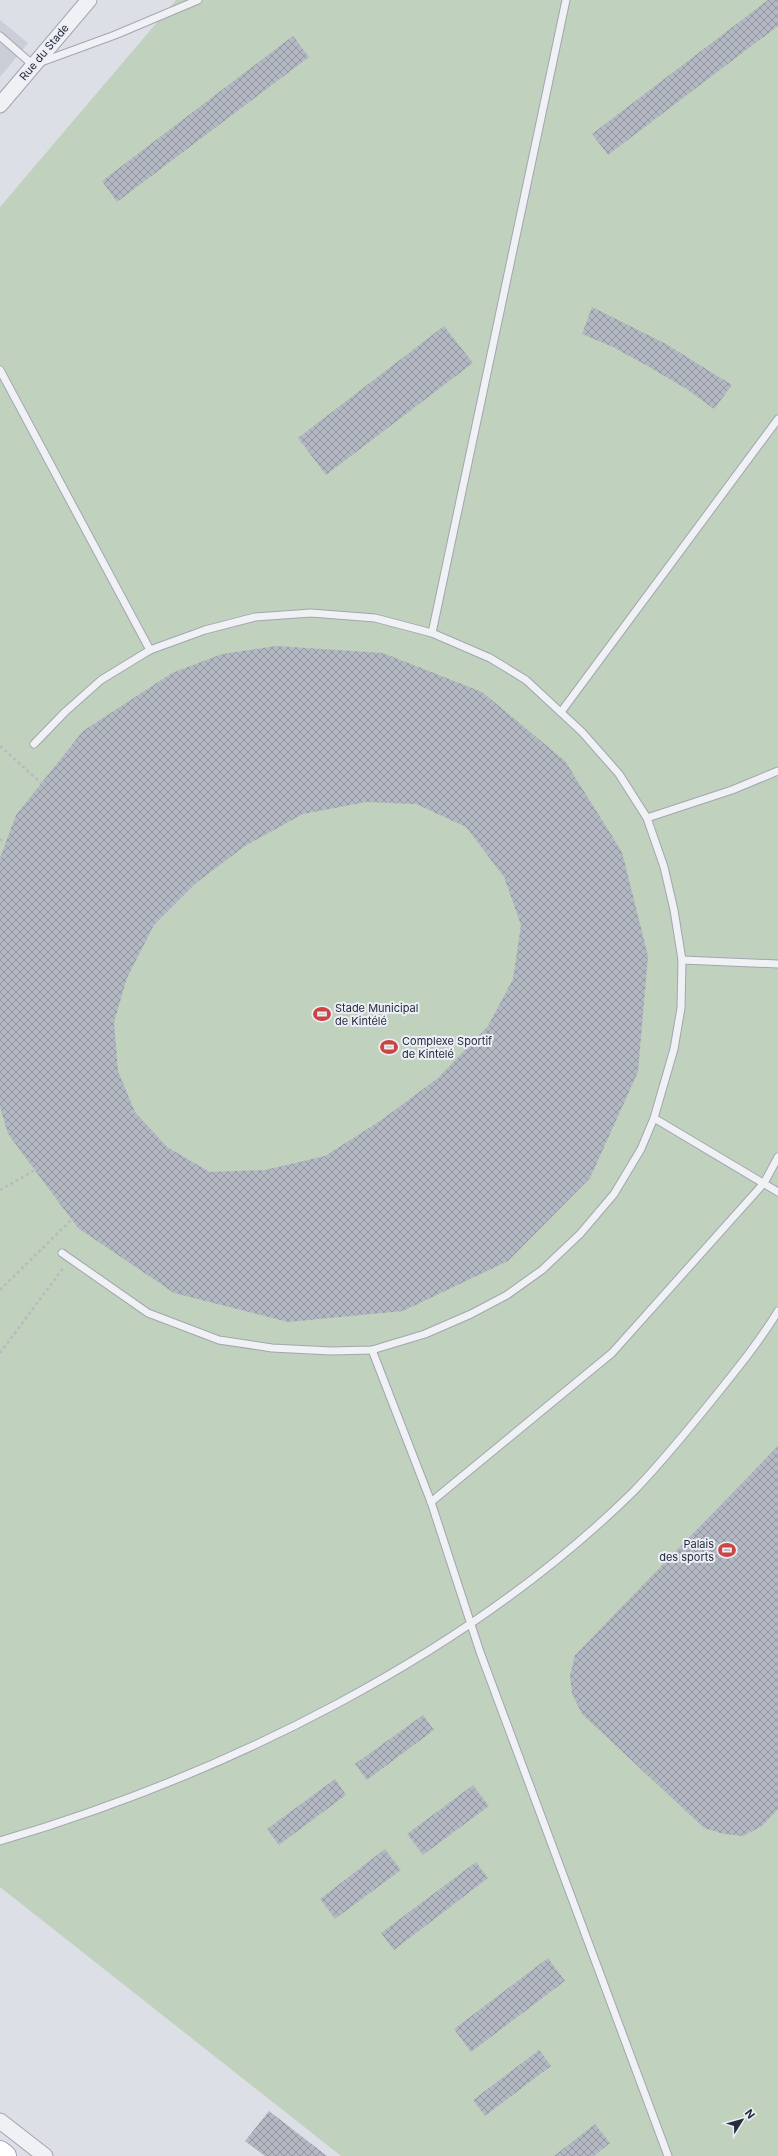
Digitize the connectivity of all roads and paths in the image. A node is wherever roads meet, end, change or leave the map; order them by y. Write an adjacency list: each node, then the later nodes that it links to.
1 (89, 0): 5 (street, Rue du Stade)
2 (198, 0): 5 (lane)
3 (566, 0): 9 (lane)
4 (0, 36): 5 (lane)
5 (33, 65): 6 (street, Rue du Stade)
6 (0, 105)
7 (0, 370): 10 (lane)
8 (778, 419): 11 (lane)
9 (432, 633): 10 (lane); 11 (lane)
10 (150, 650): 12 (lane)
11 (561, 712): 16 (lane)
12 (34, 744)
13 (0, 746): 15 (path)
14 (778, 771): 16 (lane)
15 (42, 783)
16 (647, 818): 19 (lane)
17 (0, 839): 18 (path)
18 (5, 843)
19 (682, 960): 20 (lane); 21 (lane)
20 (778, 964)
21 (654, 1118): 24 (lane); 32 (lane)
22 (778, 1157): 24 (lane)
23 (35, 1170): 25 (path)
24 (764, 1183): 26 (lane); 34 (lane)
25 (0, 1190)
26 (778, 1192)
27 (71, 1220): 30 (path)
28 (62, 1252): 29 (lane)
29 (70, 1258): 32 (lane); 33 (path)
30 (0, 1290)
31 (778, 1311): 35 (lane)
32 (372, 1350): 34 (lane)
33 (0, 1353)
34 (431, 1502): 35 (lane)
35 (470, 1624): 36 (lane); 41 (lane)
36 (0, 1841)
37 (0, 2121): 40 (street)
38 (0, 2152): 39 (main road)
39 (5, 2156)
40 (45, 2156)
41 (668, 2156)

